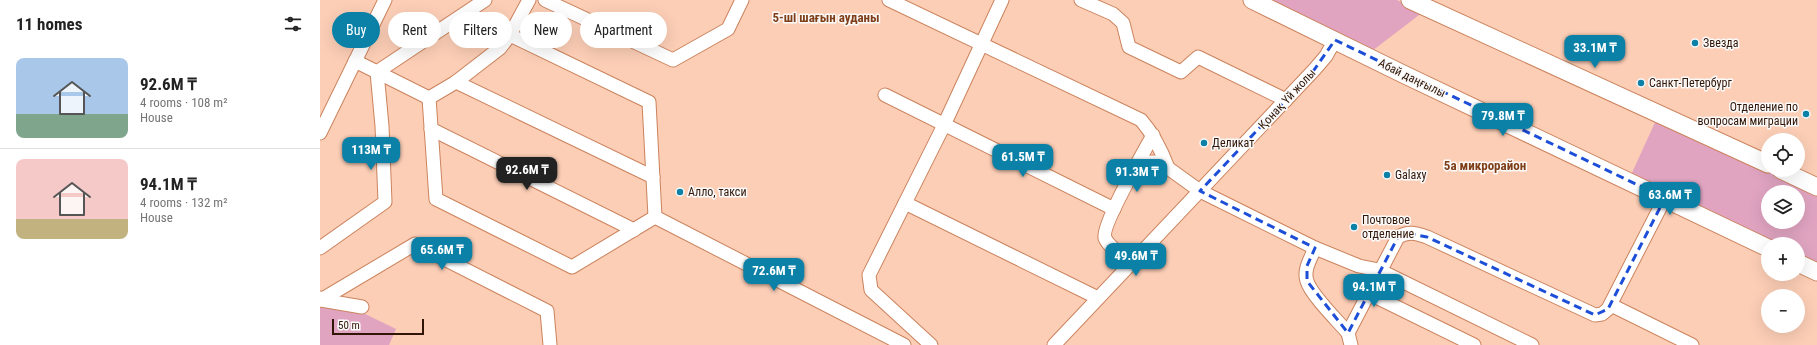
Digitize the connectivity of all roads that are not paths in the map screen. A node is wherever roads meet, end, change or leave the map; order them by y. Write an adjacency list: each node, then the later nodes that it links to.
1 (386, 0): 16 (street)
2 (485, 0): 17 (street)
3 (529, 0): 11 (street)
4 (545, 0): 5 (street)
5 (742, 0)
6 (889, 0): 14 (street)
7 (1002, 0): 14 (street)
8 (1084, 0): 21 (street)
9 (1252, 0): 13 (main road, Абай даңғылы)
10 (1410, 0): 26 (main road)
11 (512, 31)
12 (512, 36): 30 (street)
13 (1335, 40): 21 (street, Қонақ Үй жолы); 33 (main road, Абай даңғылы)
14 (982, 44): 22 (street); 25 (street)
15 (500, 48): 18 (street)
16 (355, 61): 17 (street); 24 (street)
17 (377, 72): 20 (street); 39 (street)
18 (456, 82): 20 (street); 30 (street)
19 (885, 95): 22 (street)
20 (429, 98): 23 (street)
21 (1286, 100): 32 (street, Қонақ Үй жолы)
22 (944, 125): 34 (street); 35 (street)
23 (431, 129): 37 (street); 37 (street)
24 (320, 133)
25 (1153, 135): 27 (street); 28 (street)
26 (1761, 161)
27 (1138, 165): 28 (street); 35 (street)
28 (1168, 168): 32 (street)
29 (1796, 177): 31 (main road)
30 (653, 178): 36 (street)
31 (1817, 187)
32 (1200, 191): 40 (street); 41 (street, Қонақ Үй жолы)
33 (1665, 198): 38 (main road, Абай даңғылы); 48 (street)
34 (905, 203): 46 (street); 54 (street)
35 (1114, 209): 41 (street)
36 (655, 217): 37 (street); 53 (street)
37 (634, 230)
38 (1761, 245)
39 (320, 248)
40 (1315, 248): 43 (street); 50 (street)
41 (1133, 261): 46 (street, Қонақ Үй жолы)
42 (1805, 266): 44 (main road)
43 (1379, 270): 45 (street); 48 (street); 56 (street)
44 (1817, 272)
45 (1368, 293): 50 (street); 55 (street)
46 (1098, 298): 51 (street, Қонақ Үй жолы)
47 (321, 299): 49 (street); 52 (street)
48 (1610, 305): 57 (street)
49 (362, 307)
50 (1350, 339)
51 (1059, 343)
52 (550, 345)
53 (904, 345)
54 (931, 345)
55 (1474, 345)
56 (1532, 345)
57 (1692, 345)

